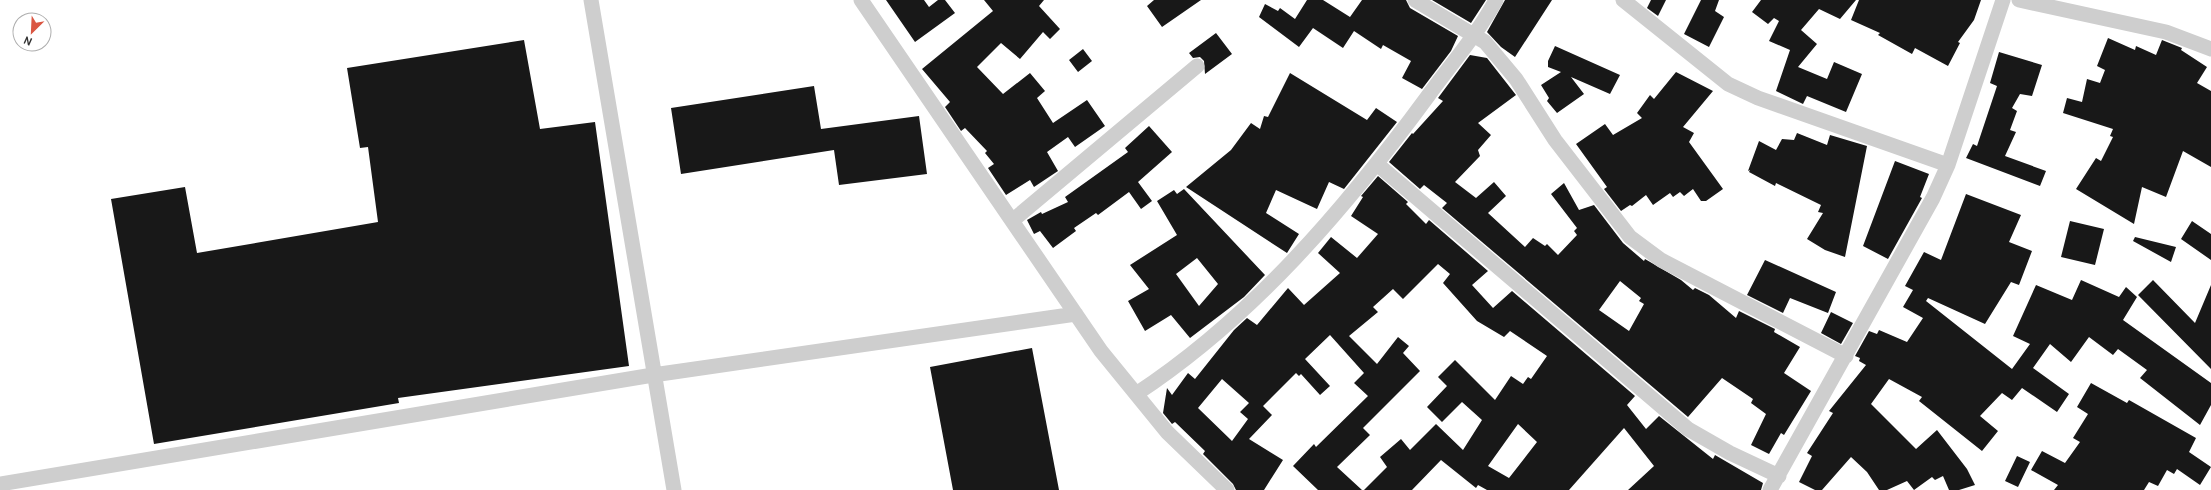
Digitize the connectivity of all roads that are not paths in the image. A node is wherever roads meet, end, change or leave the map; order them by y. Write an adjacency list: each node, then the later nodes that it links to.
1 (591, 0): 16 (street)
2 (861, 0): 13 (street)
3 (1415, 0): 8 (street)
4 (1496, 0): 8 (street)
5 (1622, 0): 12 (street)
6 (2003, 0): 12 (street)
7 (2019, 0): 9 (street)
8 (1474, 36): 11 (street); 15 (street)
9 (2211, 49)
10 (1197, 66): 13 (street)
11 (1377, 164): 17 (street); 18 (street)
12 (1948, 165): 15 (street)
13 (1012, 221): 14 (street)
14 (1076, 314): 16 (street); 17 (street)
15 (1846, 356): 18 (street)
16 (653, 375): 19 (street); 20 (street)
17 (1136, 394): 21 (street)
18 (1779, 476): 22 (street)
19 (0, 484)
20 (674, 490)
21 (1227, 490)
22 (1770, 490)

